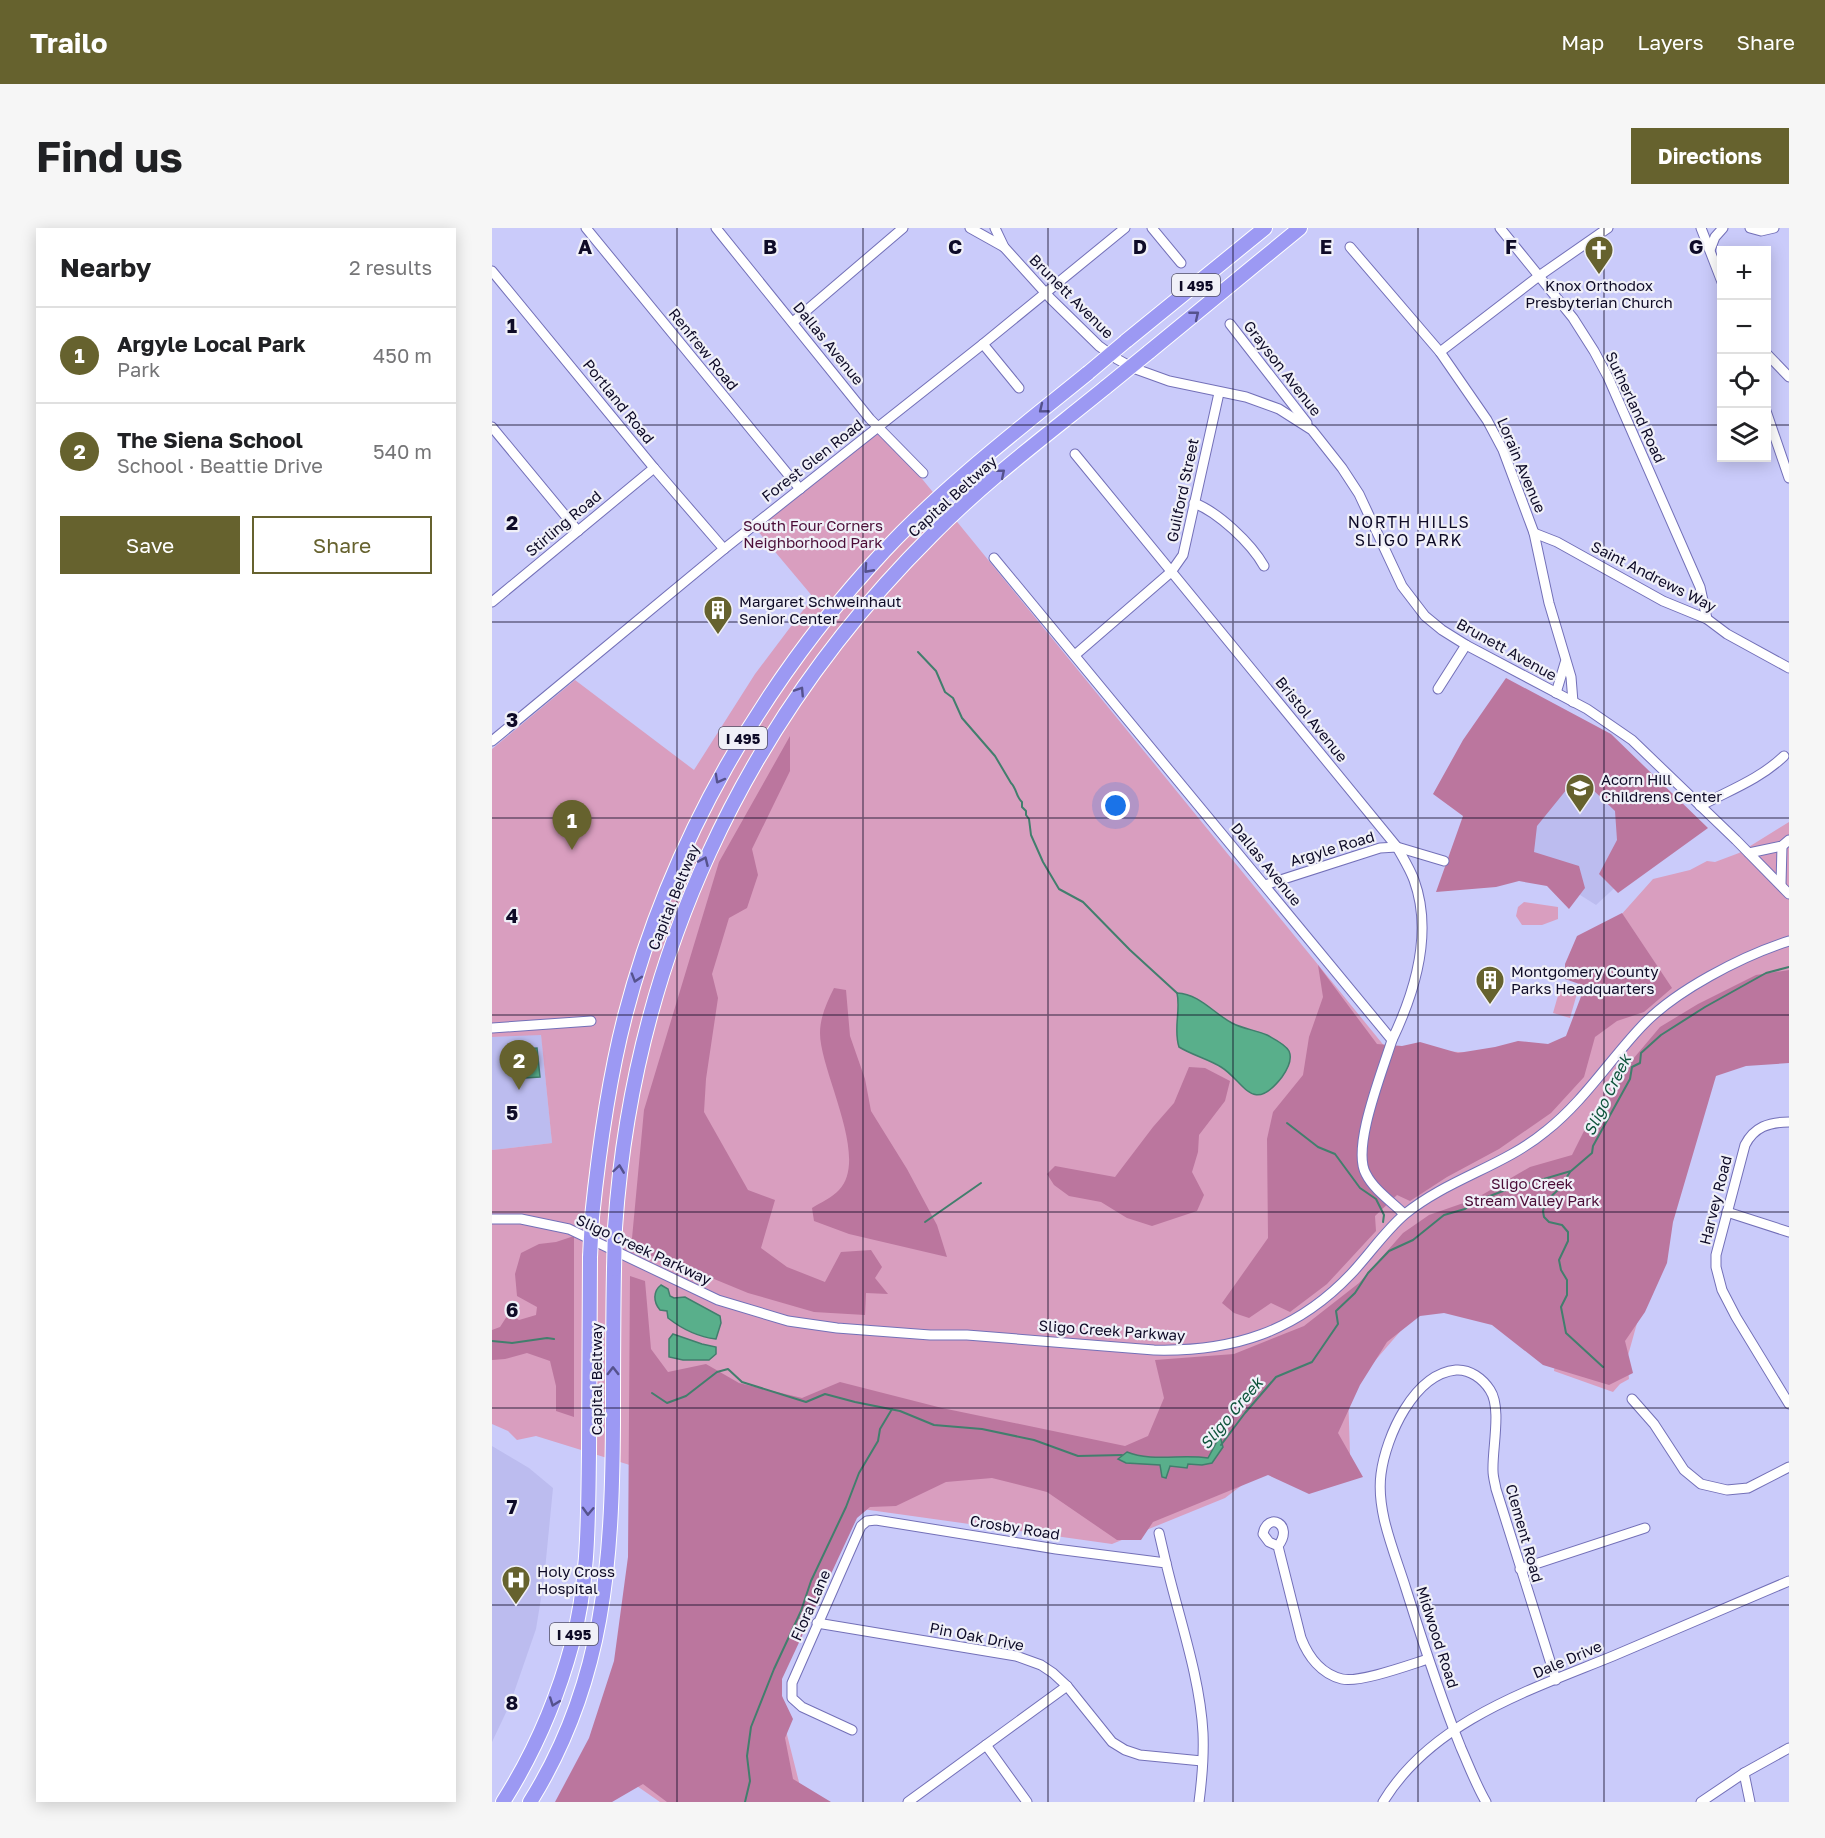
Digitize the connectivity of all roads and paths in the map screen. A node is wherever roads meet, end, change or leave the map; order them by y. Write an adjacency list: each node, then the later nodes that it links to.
1 (586, 228): 44 (street, Renfrew Road)
2 (716, 228): 27 (street, Dallas Avenue)
3 (903, 228): 27 (street)
4 (970, 228): 19 (street)
5 (995, 228): 19 (street, Brunett Avenue)
6 (1125, 228): 26 (street, Forest Glen Road)
7 (1152, 228): 22 (street)
8 (1250, 228): 29 (highway)
9 (1265, 228): 29 (highway, Capital Beltway / I 495)
10 (1300, 228): 21 (highway, Capital Beltway / I 495)
11 (1308, 228): 21 (highway)
12 (1500, 228): 25 (street, Sutherland Road)
13 (1608, 228): 25 (street)
14 (1701, 228): 20 (street)
15 (1723, 228): 20 (street)
16 (1750, 228): 17 (street)
17 (1774, 228)
18 (1350, 247): 31 (street, Lorain Avenue)
19 (1004, 248): 26 (street, Brunett Avenue)
20 (1710, 250): 23 (street)
21 (1264, 258): 103 (highway, Capital Beltway / I 495, one-way to 21, bridge)
22 (1181, 263)
23 (1717, 269)
24 (493, 275): 41 (street, Portland Road)
25 (1539, 276): 31 (street); 53 (street, Sutherland Road)
26 (1045, 292): 30 (street, Forest Glen Road); 35 (street, Brunett Avenue)
27 (793, 322): 38 (street, Dallas Avenue)
28 (1230, 324): 39 (street, Grayson Avenue)
29 (1126, 341): 102 (highway, Capital Beltway / I 495, one-way to 102, bridge)
30 (983, 344): 34 (street); 38 (street, Forest Glen Road)
31 (1440, 352): 47 (street, Lorain Avenue)
32 (1771, 358): 33 (street)
33 (1789, 377)
34 (1019, 388)
35 (1219, 393): 39 (street, Brunett Avenue); 45 (street, Guilford Street)
36 (1771, 423): 43 (street)
37 (492, 426): 46 (street)
38 (879, 426): 42 (street, Dallas Avenue); 44 (street, Forest Glen Road)
39 (1312, 430): 54 (street, Brunett Avenue)
40 (1075, 454): 51 (street, Bristol Avenue)
41 (654, 468): 46 (street, Stirling Road); 48 (street, Portland Road)
42 (923, 473)
43 (1789, 478)
44 (800, 489): 48 (street, Forest Glen Road)
45 (1194, 503): 50 (street); 51 (street, Guilford Street)
46 (578, 531): 52 (street, Stirling Road)
47 (1534, 532): 53 (street, Saint Andrews Way); 56 (street, Lorain Avenue)
48 (724, 549): 61 (street, Forest Glen Road)
49 (994, 558): 55 (street, Dallas Avenue)
50 (1264, 566)
51 (1171, 572): 55 (street, Guilford Street); 65 (street, Bristol Avenue)
52 (492, 602)
53 (1707, 620): 57 (street, Saint Andrews Way)
54 (1466, 645): 58 (street); 59 (street, Brunett Avenue)
55 (1075, 655): 69 (street, Dallas Avenue)
56 (1566, 657): 59 (street); 60 (street, Lorain Avenue)
57 (1789, 668)
58 (1438, 688)
59 (1556, 693): 60 (street, Brunett Avenue)
60 (1572, 702): 63 (street, Brunett Avenue)
61 (492, 741)
62 (1784, 756): 63 (street)
63 (1700, 806): 66 (street, Brunett Avenue)
64 (1785, 843): 66 (street); 68 (street)
65 (1397, 847): 67 (street, Argyle Road); 69 (street, Argyle Road); 75 (street, Bristol Avenue)
66 (1749, 853): 68 (street, Brunett Avenue)
67 (1444, 861)
68 (1781, 884): 70 (street, Brunett Avenue)
69 (1265, 885): 75 (street, Dallas Avenue)
70 (1789, 894)
71 (1789, 931): 72 (street)
72 (1786, 942): 78 (street, Sligo Creek Parkway)
73 (591, 1020): 74 (street)
74 (492, 1028)
75 (1392, 1040): 78 (street)
76 (1789, 1122): 77 (street, Harvey Road)
77 (1727, 1212): 80 (street); 82 (street, Harvey Road)
78 (1404, 1214): 79 (street, Sligo Creek Parkway)
79 (492, 1219)
80 (1789, 1232)
81 (1632, 1399): 83 (street)
82 (1789, 1404)
83 (1789, 1467)
84 (1381, 1475): 90 (street, Clement Road); 93 (street, Midwood Road)
85 (861, 1526): 89 (street, Crosby Road); 92 (street, Flora Lane)
86 (1645, 1528): 90 (street)
87 (1159, 1533): 89 (street)
88 (1278, 1546): 93 (street)
89 (1166, 1563): 100 (street)
90 (1520, 1569): 94 (street, Clement Road)
91 (1789, 1581): 94 (street, Dale Drive)
92 (817, 1623): 95 (street, Pin Oak Drive); 96 (street, Flora Lane)
93 (1428, 1659): 97 (street, Midwood Road)
94 (1556, 1680): 97 (street, Dale Drive)
95 (1067, 1686): 98 (street); 100 (street, Pin Oak Drive)
96 (852, 1730)
97 (1454, 1730): 107 (street, Dale Drive); 108 (street, Midwood Road)
98 (986, 1745): 104 (street); 105 (street)
99 (1789, 1748): 101 (street)
100 (1202, 1761): 106 (street)
101 (1744, 1773): 109 (street); 110 (street)
102 (503, 1802)
103 (530, 1802)
104 (908, 1802)
105 (1027, 1802)
106 (1199, 1802)
107 (1383, 1802)
108 (1486, 1802)
109 (1701, 1802)
110 (1750, 1802)

